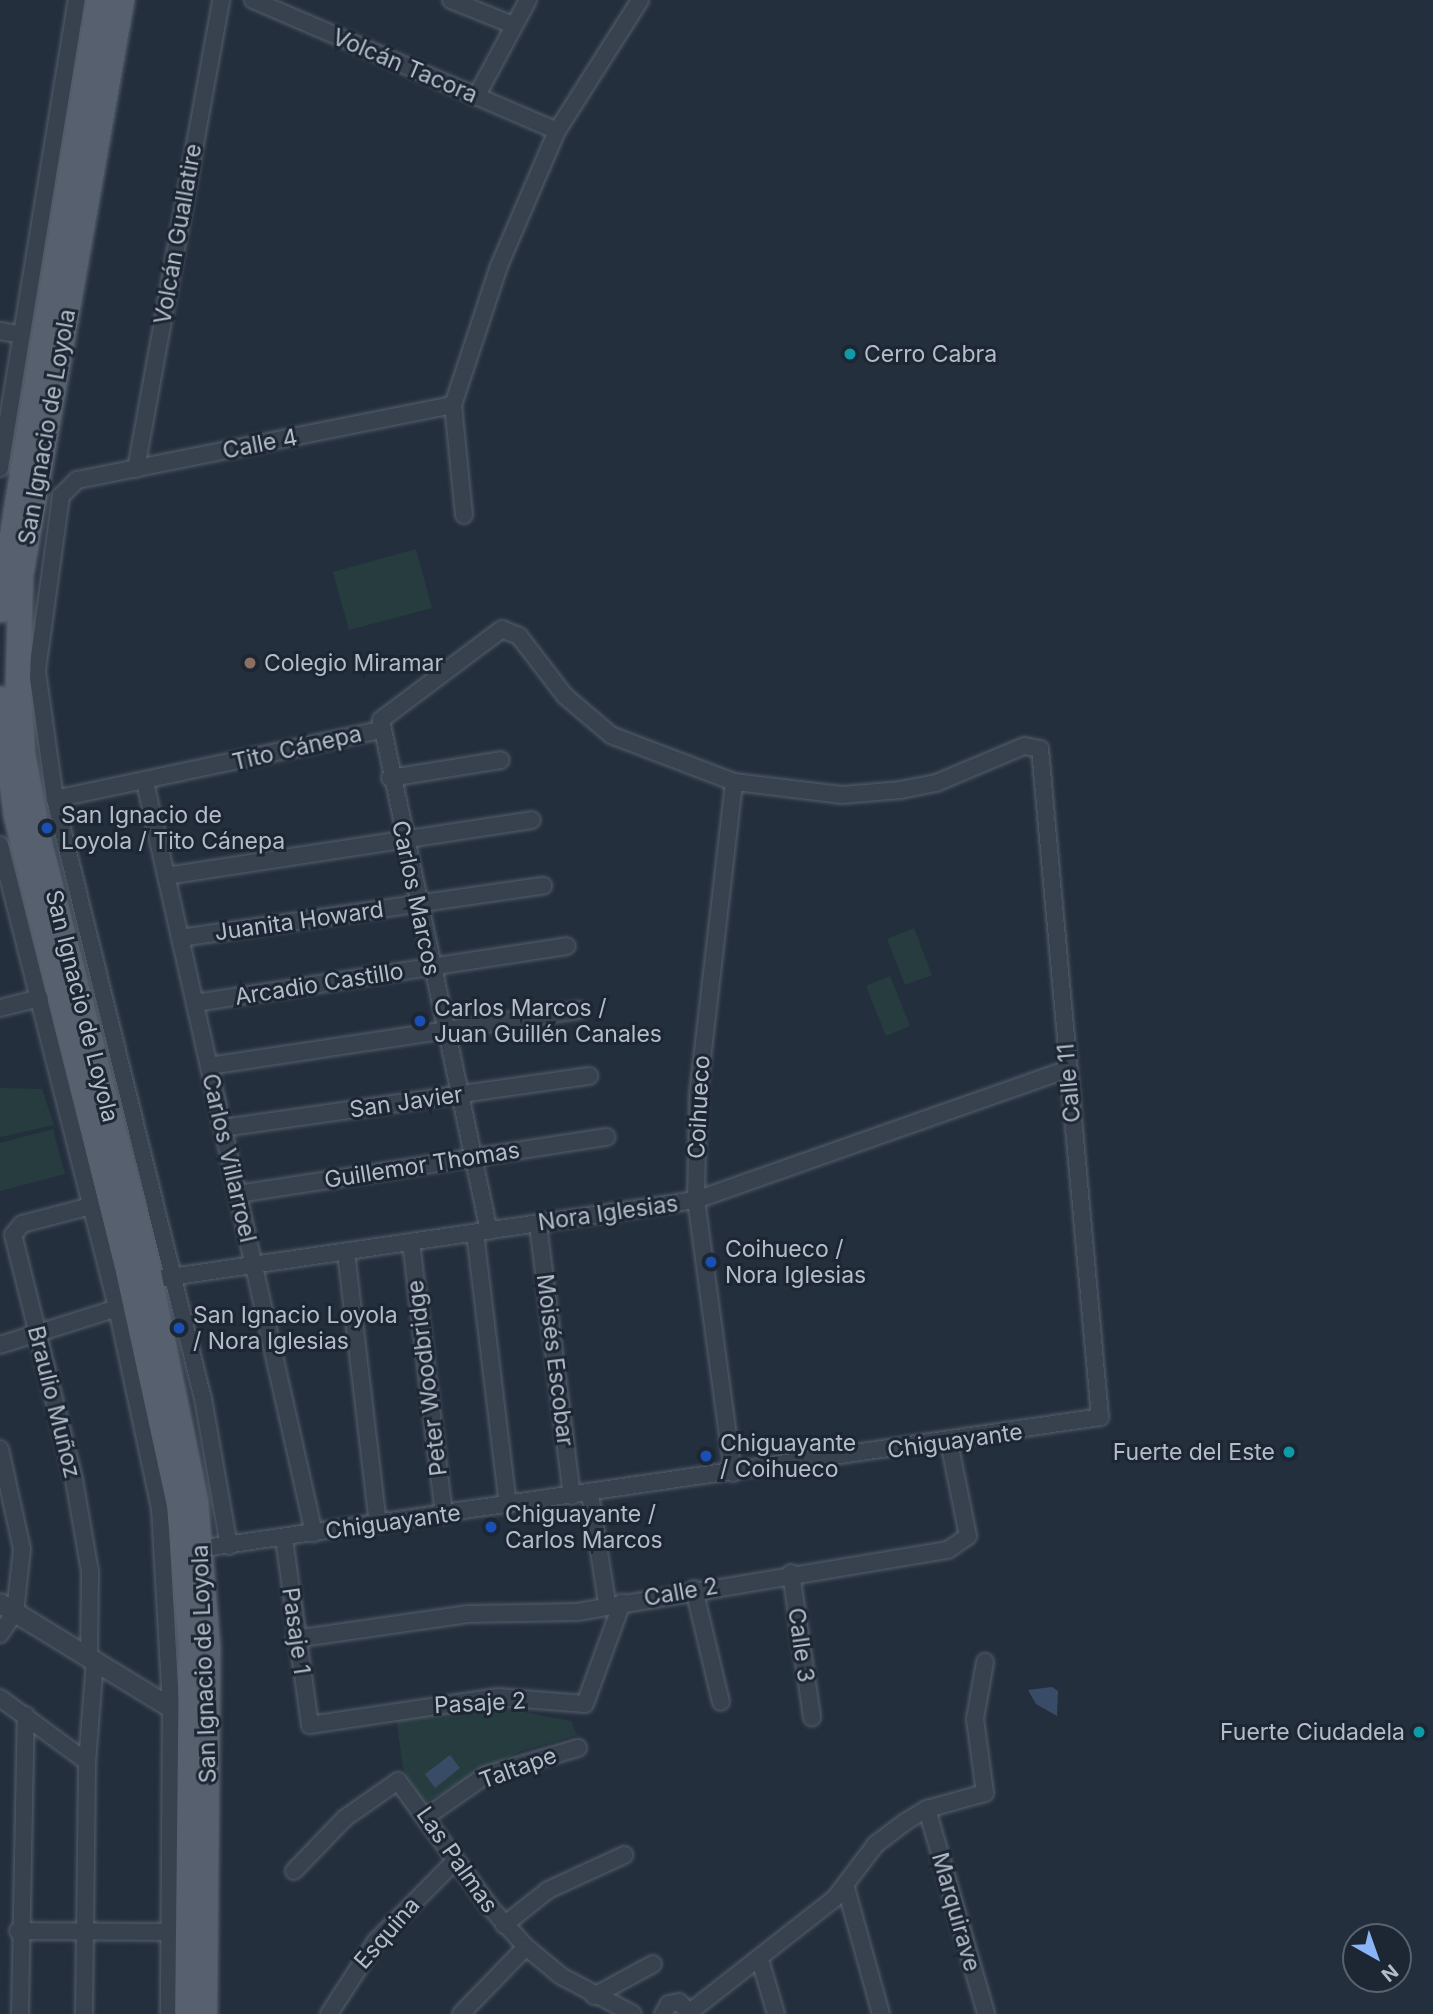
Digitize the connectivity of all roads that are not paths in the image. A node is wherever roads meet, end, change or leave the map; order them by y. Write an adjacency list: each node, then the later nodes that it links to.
1 (76, 0): 13 (street, San Ignacio de Loyola)
2 (99, 0): 19 (main road, San Ignacio de Loyola)
3 (122, 0): 19 (main road, San Ignacio de Loyola)
4 (221, 0): 16 (street, Volcán Guallatire)
5 (253, 0): 10 (street, Volcán Tacora)
6 (451, 0): 9 (street)
7 (528, 0): 9 (street)
8 (640, 0): 11 (street)
9 (513, 25): 10 (street)
10 (476, 97): 11 (street, Volcán Tacora)
11 (556, 131): 14 (street)
12 (0, 331): 13 (street)
13 (22, 335): 15 (street, San Ignacio de Loyola)
14 (453, 405): 16 (street, Calle 4); 18 (street)
15 (0, 468)
16 (136, 468): 17 (street, Calle 4)
17 (67, 484): 19 (street, San Ignacio de Loyola)
18 (464, 514)
19 (12, 607): 26 (street, San Ignacio de Loyola); 56 (main road, San Ignacio de Loyola)
20 (0, 699): 56 (main road, San Ignacio de Loyola)
21 (380, 730): 23 (street, Carlos Marcos); 24 (street, Tito Cánepa); 25 (street, Tito Cánepa)
22 (500, 760): 23 (street)
23 (390, 778): 28 (street, Carlos Marcos)
24 (145, 782): 26 (street, Tito Cánepa); 30 (street, Carlos Villarroel)
25 (734, 782): 42 (street, Calle 11); 49 (street, Coihueco)
26 (55, 799): 56 (street, San Ignacio de Loyola)
27 (532, 820): 28 (street)
28 (404, 840): 30 (street); 32 (street, Carlos Marcos)
29 (0, 845): 36 (street, San Ignacio de Loyola)
30 (166, 876): 33 (street, Carlos Villarroel)
31 (543, 886): 32 (street, Juanita Howard)
32 (418, 904): 33 (street, Juanita Howard); 35 (street, Carlos Marcos)
33 (180, 938): 37 (street, Carlos Villarroel)
34 (568, 946): 35 (street, Arcadio Castillo)
35 (431, 967): 37 (street, Arcadio Castillo); 40 (street, Carlos Marcos)
36 (40, 998): 38 (street); 50 (street, San Ignacio de Loyola)
37 (195, 1003): 41 (street, Carlos Villarroel)
38 (0, 1008)
39 (579, 1010): 40 (street)
40 (445, 1030): 41 (street); 44 (street, Carlos Marcos)
41 (209, 1066): 45 (street, Carlos Villarroel)
42 (1068, 1069): 49 (street, Nora Iglesias); 60 (street, Calle 11)
43 (589, 1076): 44 (street, San Javier)
44 (459, 1095): 45 (street, San Javier); 47 (street, Carlos Marcos)
45 (223, 1128): 48 (street, Carlos Villarroel)
46 (607, 1137): 47 (street, Guillemor Thomas)
47 (473, 1157): 48 (street, Guillemor Thomas); 52 (street, Carlos Marcos)
48 (237, 1194): 55 (street, Carlos Villarroel)
49 (696, 1200): 51 (street, Nora Iglesias); 63 (street, Coihueco)
50 (92, 1206): 57 (street, San Ignacio de Loyola); 58 (street, Braulio Muñoz)
51 (538, 1224): 52 (street, Nora Iglesias); 65 (street, Moisés Escobar)
52 (482, 1232): 53 (street, Nora Iglesias); 66 (street, Carlos Marcos)
53 (411, 1242): 54 (street, Nora Iglesias); 67 (street, Peter Woodbridge)
54 (346, 1252): 55 (street, Nora Iglesias); 68 (street)
55 (254, 1265): 56 (street, Nora Iglesias); 69 (street, Carlos Villarroel)
56 (151, 1280): 71 (street, San Ignacio de Loyola); 72 (main road, San Ignacio de Loyola)
57 (117, 1308): 58 (street); 85 (street, San Ignacio de Loyola)
58 (36, 1334): 59 (street); 79 (street, Braulio Muñoz)
59 (0, 1345)
60 (1100, 1417): 61 (street, Chiguayante)
61 (949, 1442): 63 (street, Chiguayante); 73 (street, Calle 2)
62 (0, 1449): 76 (street)
63 (733, 1473): 64 (street, Chiguayante)
64 (590, 1494): 65 (street, Chiguayante); 75 (street)
65 (572, 1496): 66 (street, Chiguayante)
66 (508, 1505): 67 (street, Chiguayante)
67 (444, 1515): 68 (street, Chiguayante)
68 (378, 1524): 69 (street, Chiguayante)
69 (314, 1533): 70 (street, Chiguayante)
70 (284, 1538): 71 (street, Chiguayante); 78 (street, Pasaje 1)
71 (229, 1546): 72 (street, Chiguayante)
72 (193, 1550): 85 (main road, San Ignacio de Loyola)
73 (791, 1573): 74 (street, Calle 2); 84 (street, Calle 3)
74 (694, 1589): 75 (street, Calle 2); 82 (street)
75 (614, 1603): 78 (street, Calle 2); 86 (street, Pasaje 2)
76 (8, 1607): 77 (street); 79 (street)
77 (0, 1634)
78 (295, 1639): 86 (street, Pasaje 1)
79 (92, 1659): 85 (street); 88 (street, Braulio Muñoz)
80 (985, 1662): 89 (street)
81 (0, 1698): 83 (street)
82 (721, 1702)
83 (26, 1716): 88 (street); 97 (street)
84 (811, 1717)
85 (190, 1719): 98 (street, San Ignacio de Loyola); 107 (main road, San Ignacio de Loyola); 108 (main road, San Ignacio de Loyola)
86 (310, 1725)
87 (578, 1748): 90 (street, Taltape)
88 (88, 1762): 96 (street, Braulio Muñoz)
89 (927, 1809): 94 (street); 115 (street, Marquirave)
90 (426, 1817): 92 (street, Las Palmas); 93 (street, Las Palmas)
91 (624, 1855): 95 (street)
92 (455, 1861): 95 (street, Las Palmas); 109 (street, Esquina)
93 (293, 1871)
94 (846, 1888): 100 (street); 114 (street)
95 (504, 1925): 99 (street, Las Palmas)
96 (84, 1930): 97 (street); 98 (street); 105 (street, Braulio Muñoz)
97 (18, 1931): 104 (street)
98 (168, 1932): 106 (street, San Ignacio de Loyola)
99 (526, 1947): 102 (street, Las Palmas); 110 (street)
100 (760, 1960): 103 (street); 113 (street)
101 (653, 1964): 102 (street)
102 (594, 1996): 111 (street, Las Palmas)
103 (691, 2013): 112 (street)
104 (20, 2014)
105 (84, 2014)
106 (169, 2014)
107 (187, 2014)
108 (205, 2014)
109 (329, 2014)
110 (461, 2014)
111 (633, 2014)
112 (663, 2014)
113 (776, 2014)
114 (881, 2014)
115 (986, 2014)

